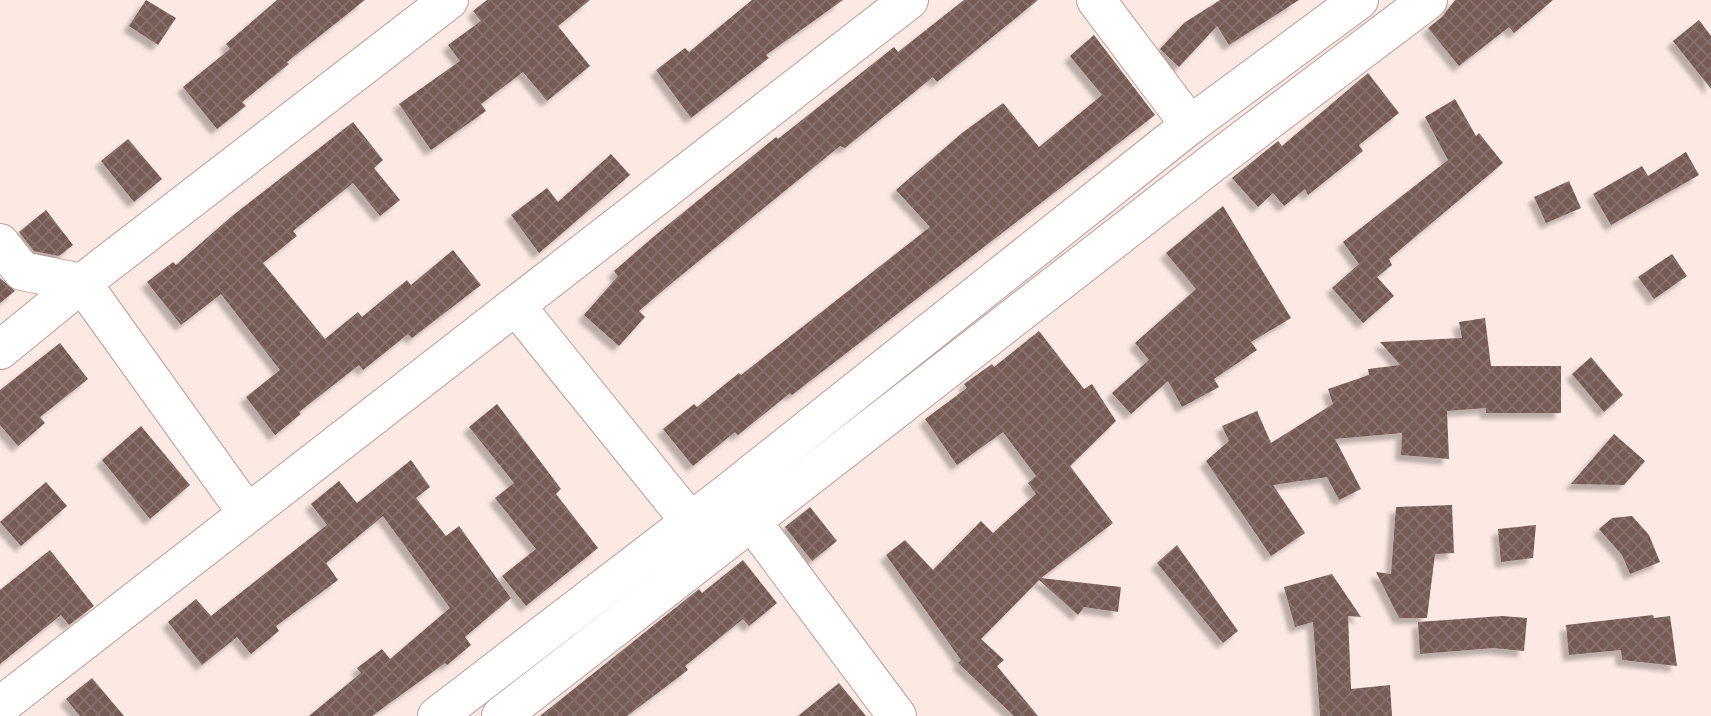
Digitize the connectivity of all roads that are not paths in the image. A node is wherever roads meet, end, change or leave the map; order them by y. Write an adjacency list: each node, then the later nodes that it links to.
1 (449, 0): 8 (street)
2 (909, 0): 9 (street)
3 (1096, 0): 6 (street)
4 (1359, 0): 6 (street)
5 (1428, 0): 12 (street)
6 (1190, 125): 10 (street)
7 (0, 243): 8 (street)
8 (82, 283): 11 (street); 14 (street)
9 (516, 306): 14 (street); 15 (street)
10 (940, 323): 12 (street); 13 (street)
11 (0, 350)
12 (966, 353): 13 (street)
13 (740, 506): 15 (street); 19 (street)
14 (247, 513): 16 (street)
15 (701, 536): 17 (street); 18 (street)
16 (0, 706)
17 (457, 710)
18 (501, 716)
19 (897, 716)

